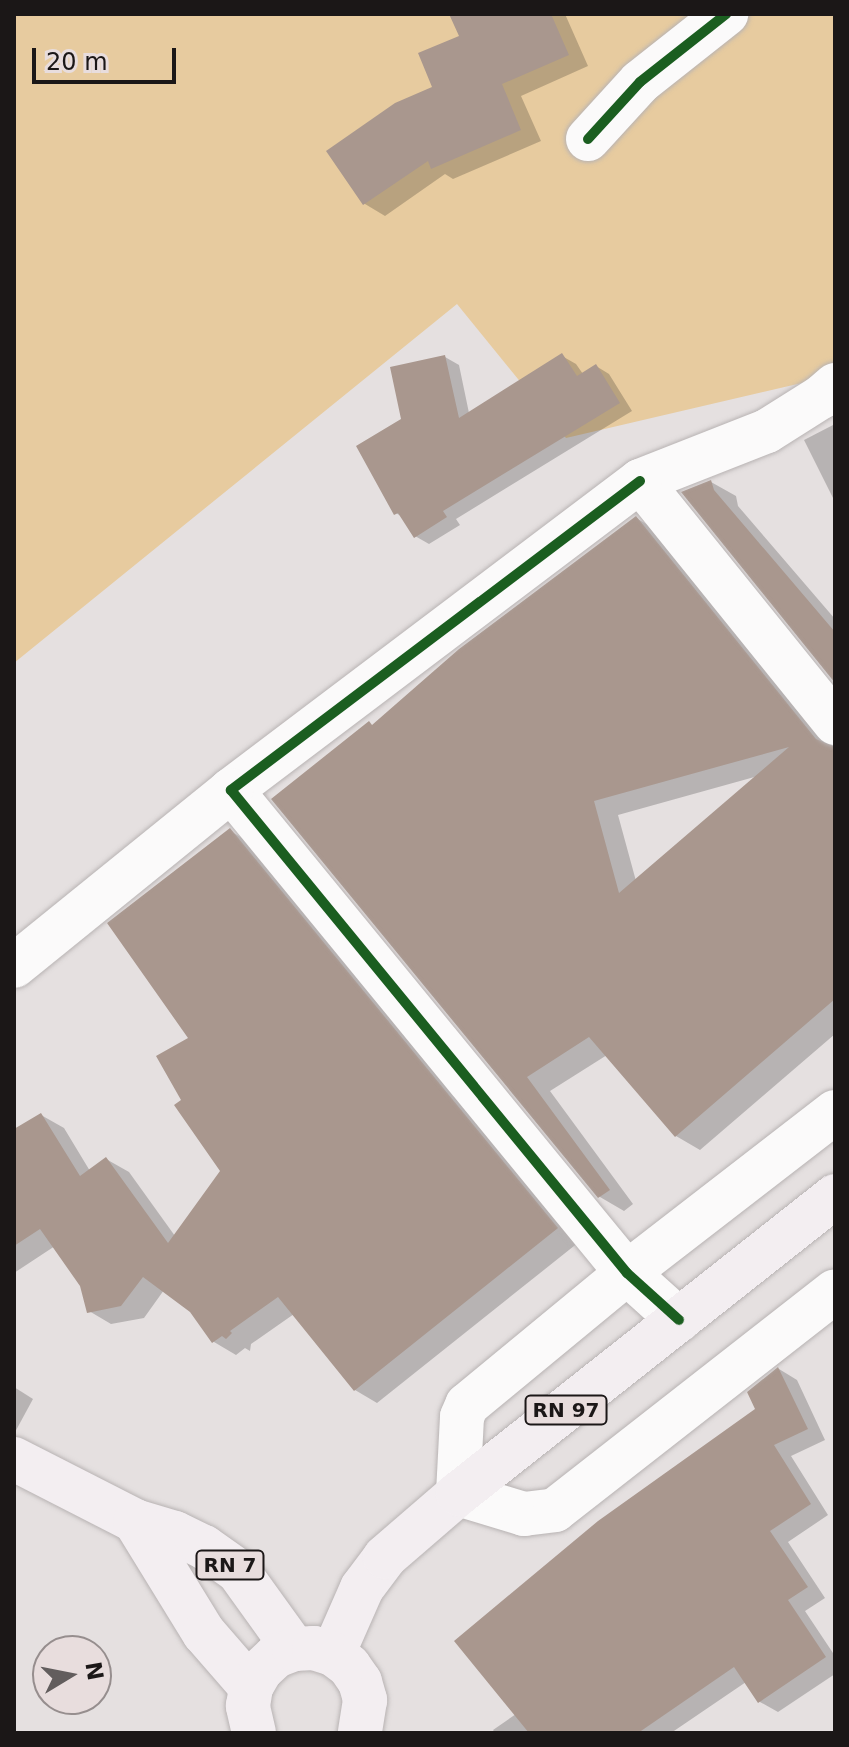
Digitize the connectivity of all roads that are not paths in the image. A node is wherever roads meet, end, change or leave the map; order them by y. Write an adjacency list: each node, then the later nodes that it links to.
1 (726, 14): 2 (street)
2 (588, 139)
3 (835, 385): 4 (street)
4 (640, 481): 5 (street); 6 (street)
5 (835, 723)
6 (231, 790): 7 (street); 10 (street)
7 (14, 966)
8 (835, 1112): 10 (street)
9 (835, 1196): 12 (main road, RN 97)
10 (627, 1273): 12 (street); 14 (street)
11 (835, 1291): 14 (street)
12 (679, 1320): 14 (main road, RN 97)
13 (14, 1459): 15 (main road, RN 7)
14 (458, 1494): 16 (main road, RN 97)
15 (135, 1521): 16 (main road, RN 7); 17 (main road, RN 7)
16 (314, 1652): 17 (main road); 19 (main road)
17 (251, 1687): 18 (main road)
18 (254, 1733)
19 (360, 1733)

